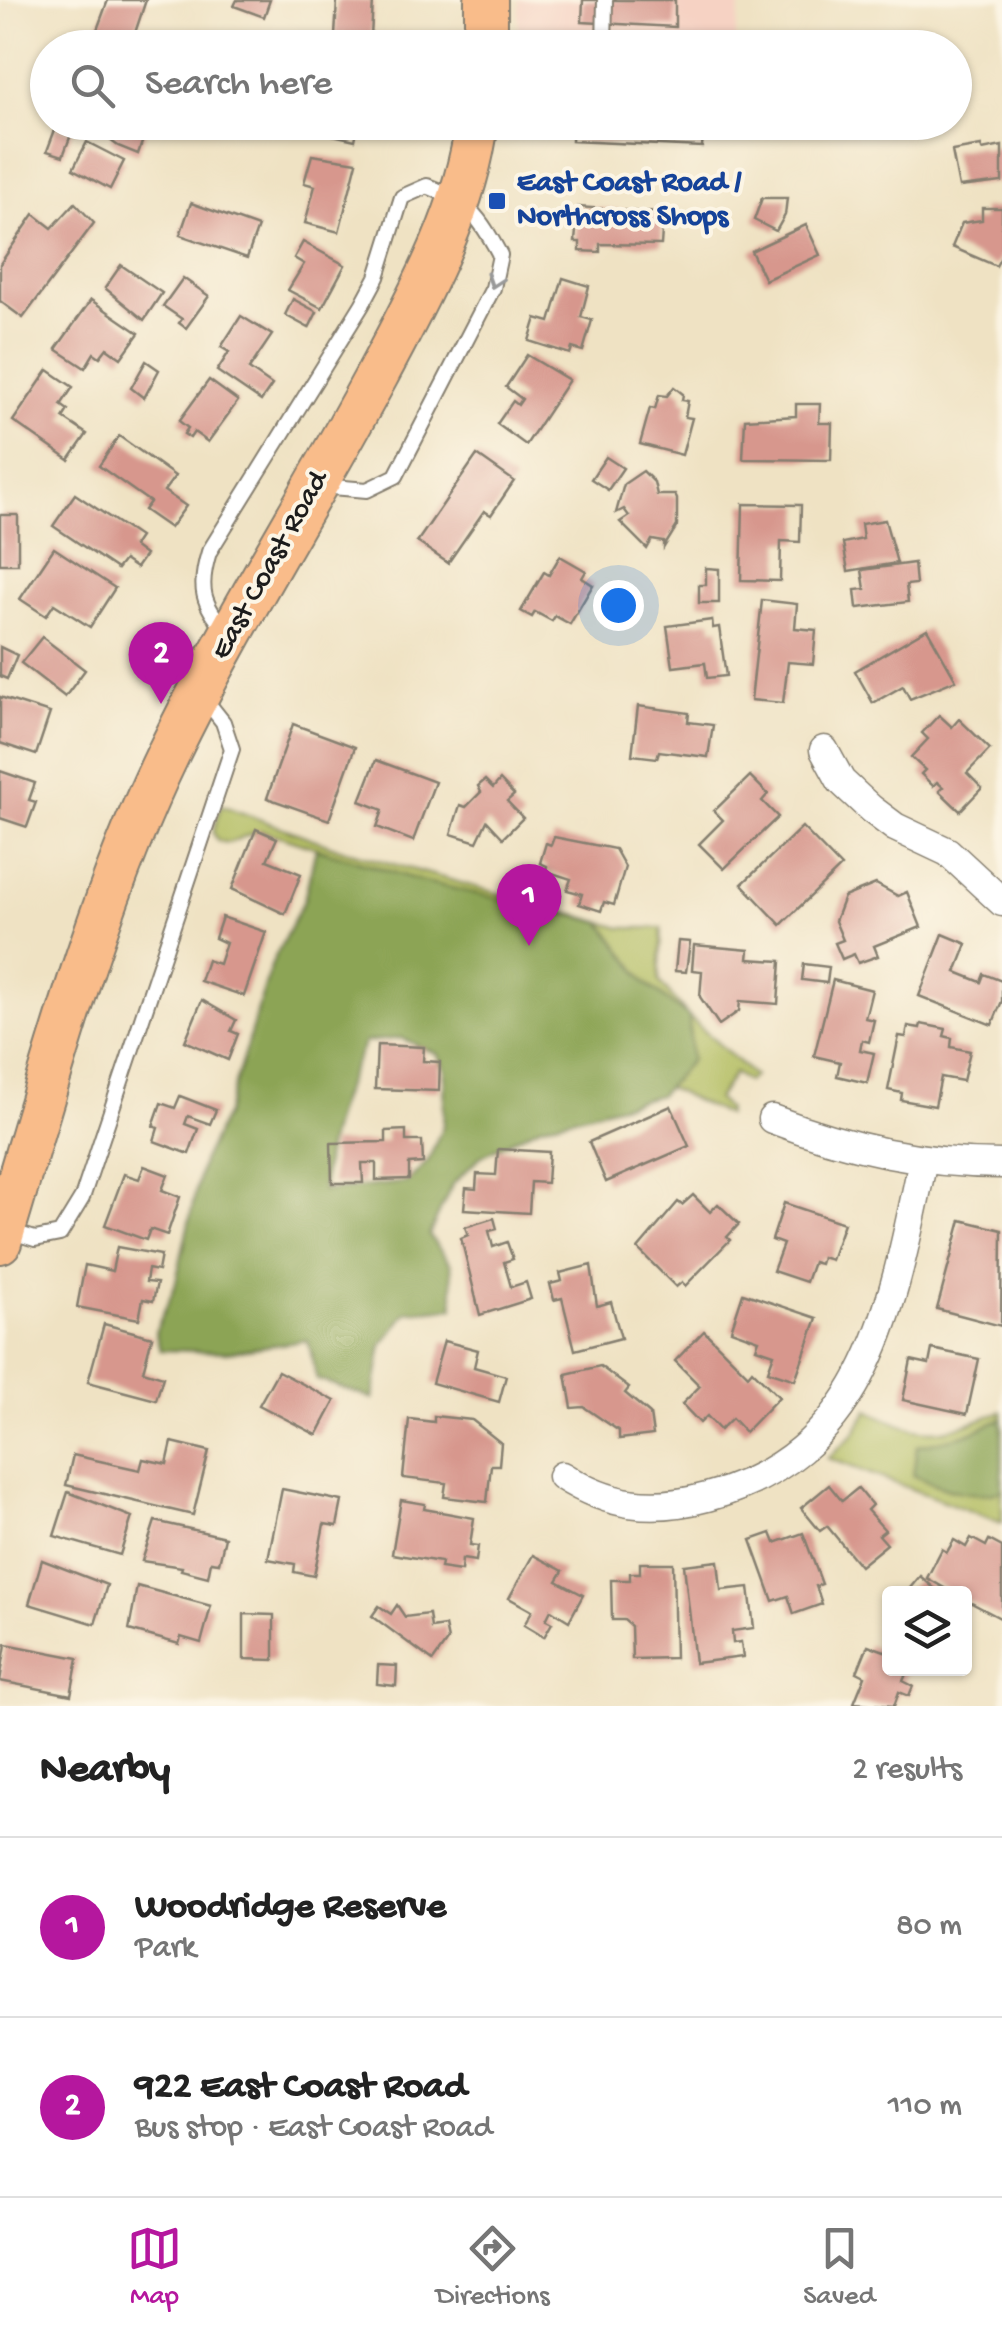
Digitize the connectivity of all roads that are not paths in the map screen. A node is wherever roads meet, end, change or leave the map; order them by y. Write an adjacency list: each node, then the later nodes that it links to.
1 (486, 0): 3 (main road)
2 (604, 0): 4 (lane)
3 (486, 30)
4 (604, 30)
5 (473, 140): 6 (main road, East Coast Road)
6 (460, 198): 7 (main road, East Coast Road); 7 (lane, one-way to 7); 8 (lane)
7 (317, 486): 8 (main road, East Coast Road)
8 (231, 636): 9 (main road, East Coast Road)
9 (200, 693): 15 (main road, East Coast Road); 15 (lane)
10 (824, 750): 11 (street)
11 (1002, 902)
12 (772, 1119): 13 (street)
13 (923, 1160): 14 (street); 16 (street)
14 (1002, 1164)
15 (3, 1224)
16 (562, 1476)

